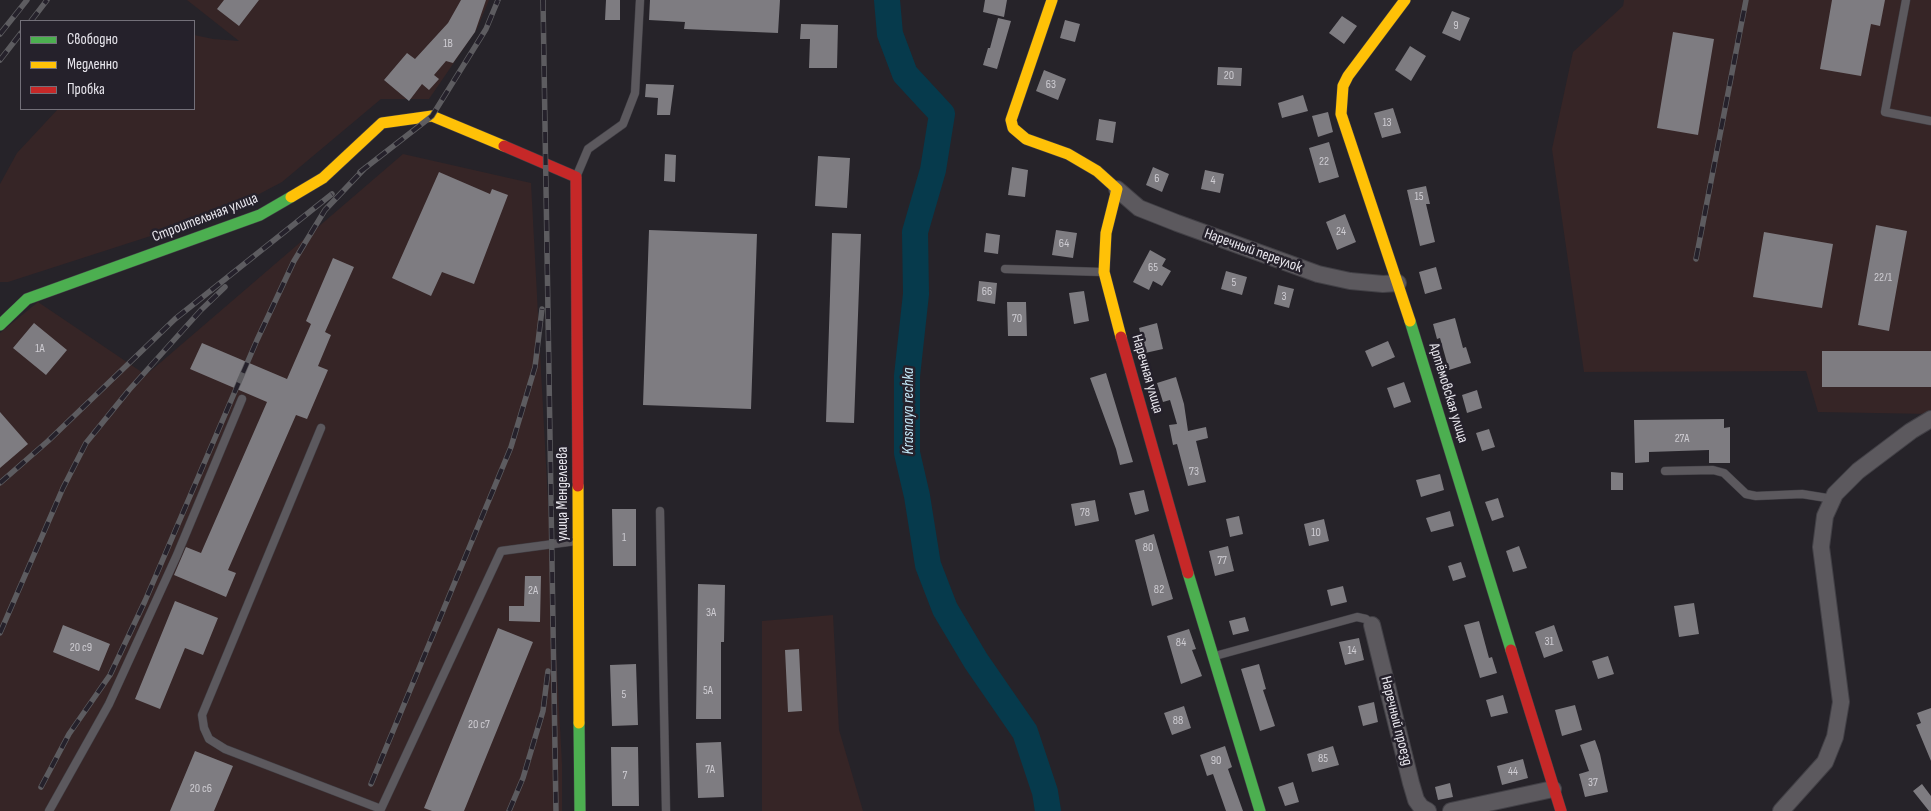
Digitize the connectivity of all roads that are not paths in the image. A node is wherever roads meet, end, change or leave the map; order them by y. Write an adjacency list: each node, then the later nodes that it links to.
1 (640, 0): 6 (lane)
2 (1052, 0): 7 (street)
3 (1405, 0): 10 (street, Артёмовская улица)
4 (1906, 0): 5 (lane)
5 (1931, 121)
6 (576, 177): 11 (street, Строительная улица); 18 (street, улица Менделеева)
7 (1117, 189): 9 (street, Наречная улица); 10 (street, Наречный переулок)
8 (1005, 269): 9 (lane)
9 (1104, 272): 20 (street, Наречная улица)
10 (1398, 283): 21 (street, Артёмовская улица)
11 (0, 325)
12 (242, 399): 23 (lane)
13 (1931, 420): 16 (street)
14 (321, 428): 22 (lane)
15 (1665, 471): 16 (lane)
16 (1833, 499): 30 (street)
17 (660, 511): 25 (lane)
18 (578, 541): 22 (lane); 24 (street, улица Менделеева)
19 (1372, 625): 20 (lane); 27 (street, Наречный проезд)
20 (1212, 656): 26 (street, Наречная улица)
21 (1554, 789): 28 (street); 29 (street, Артёмовская улица)
22 (380, 810)
23 (49, 811)
24 (580, 811)
25 (666, 811)
26 (1260, 811)
27 (1428, 811)
28 (1450, 811)
29 (1561, 811)
30 (1781, 811)

